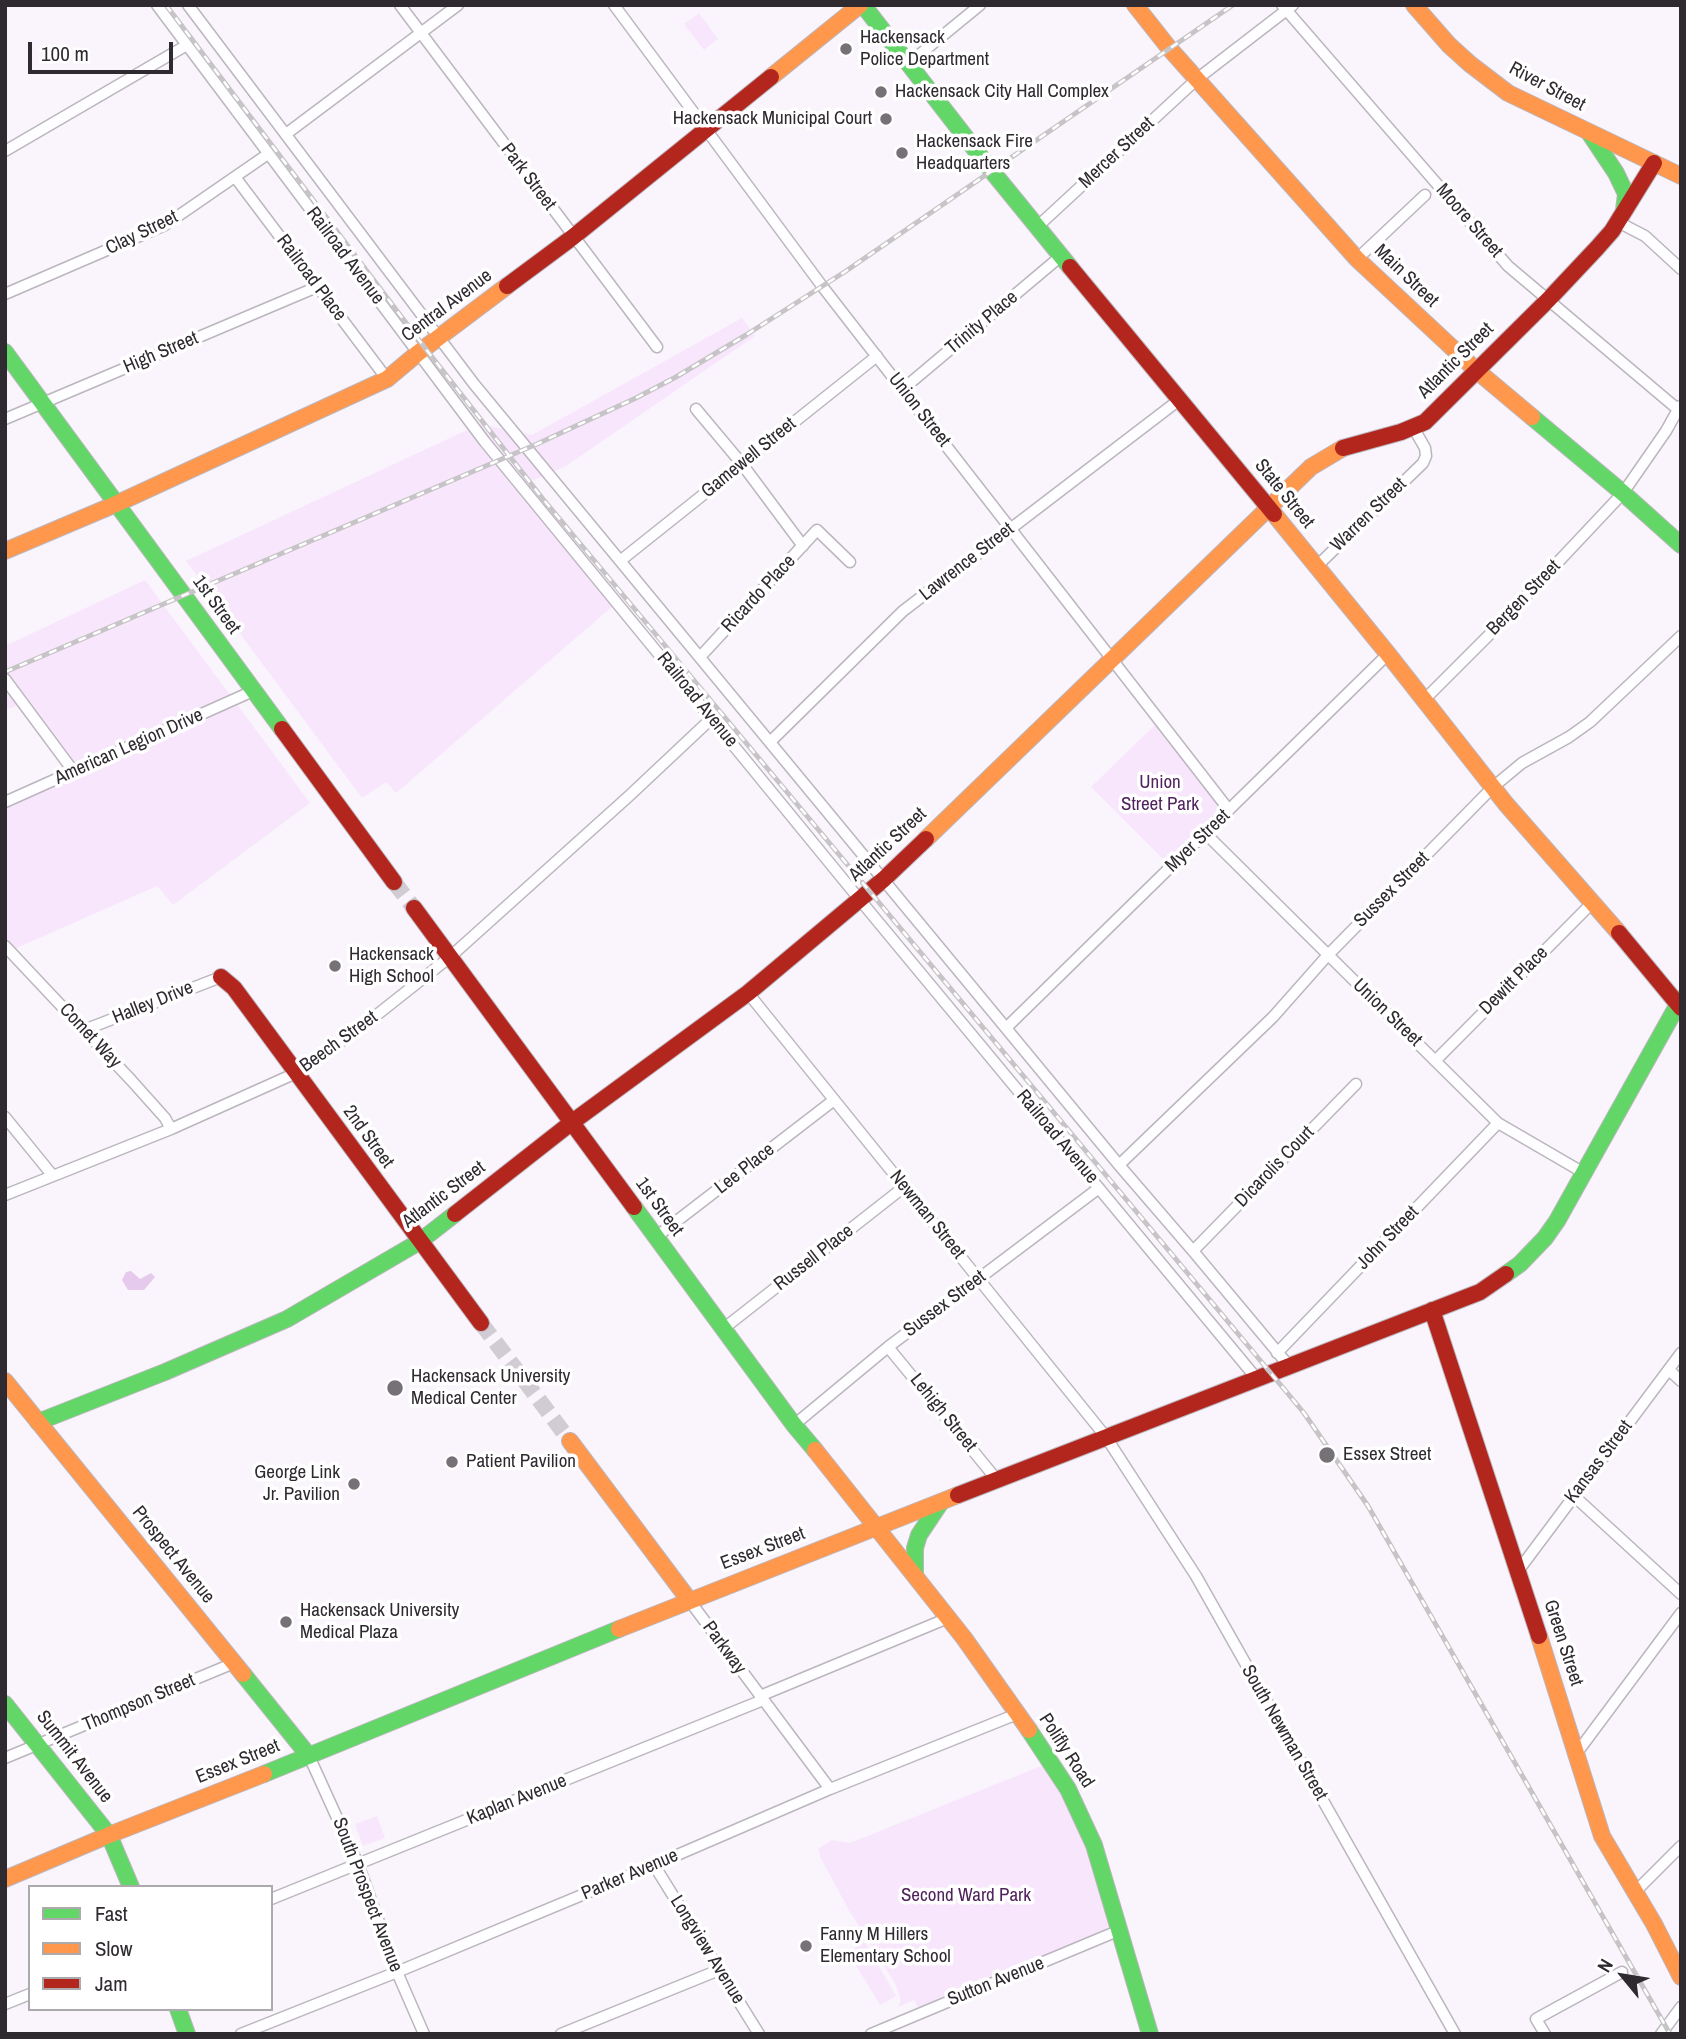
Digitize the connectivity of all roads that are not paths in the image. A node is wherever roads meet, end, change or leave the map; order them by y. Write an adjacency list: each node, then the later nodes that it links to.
1 (157, 5): 12 (street, Railroad Avenue)
2 (188, 5): 16 (street, Railroad Avenue)
3 (400, 5): 11 (street, Park Street)
4 (458, 5): 11 (street)
5 (614, 5): 15 (street, Union Street)
6 (862, 5): 13 (street, State Street); 15 (street, Central Avenue)
7 (980, 5): 13 (street)
8 (1135, 5): 14 (street, Main Street)
9 (1415, 5): 17 (street, River Street)
10 (1287, 7): 14 (street, Mercer Street); 32 (street, Moore Street)
11 (420, 32): 16 (street); 26 (street, Park Street)
12 (187, 46): 18 (street); 19 (street, Railroad Avenue)
13 (908, 64): 25 (street, State Street)
14 (1197, 79): 25 (street, Mercer Street); 28 (street, Main Street)
15 (706, 130): 26 (street, Central Avenue); 37 (street, Union Street)
16 (286, 134): 33 (street, Railroad Avenue)
17 (1590, 134): 20 (street, River Street); 24 (street)
18 (5, 151)
19 (268, 154): 22 (street, Clay Street); 36 (street, Railroad Avenue)
20 (1654, 163): 21 (street, River Street); 24 (street, Atlantic Street)
21 (1681, 176)
22 (235, 177): 30 (street, Railroad Place); 31 (street, Clay Street)
23 (1425, 195): 28 (street)
24 (1621, 217): 29 (street); 32 (street, Atlantic Street)
25 (1037, 227): 27 (street, State Street)
26 (573, 237): 33 (street, Central Avenue); 34 (street, Park Street)
27 (1061, 256): 40 (street, Trinity Place); 41 (street, State Street)
28 (1357, 259): 38 (street, Main Street)
29 (1681, 269)
30 (317, 287): 39 (street, Railroad Place); 42 (street, High Street)
31 (5, 294)
32 (1549, 299): 38 (street, Atlantic Street); 44 (street, Moore Street)
33 (440, 337): 36 (street, Central Avenue); 55 (street, Railroad Avenue)
34 (657, 347)
35 (5, 352): 42 (street, 1st Street)
36 (418, 353): 39 (street, Central Avenue); 65 (street, Railroad Avenue)
37 (877, 356): 40 (street, Union Street); 47 (street, Gamewell Street)
38 (1476, 370): 46 (street, Atlantic Street); 48 (street, Main Street)
39 (387, 379): 49 (street, Central Avenue)
40 (902, 389): 51 (street, Union Street)
41 (1179, 400): 50 (street, State Street); 51 (street, Lawrence Street)
42 (43, 403): 45 (street, High Street); 49 (street, 1st Street)
43 (696, 409): 47 (street)
44 (1680, 409): 48 (street, Bergen Street)
45 (5, 419)
46 (1413, 427): 50 (street, Atlantic Street); 57 (street, Warren Street)
47 (742, 464): 53 (street); 55 (street, Gamewell Street)
48 (1623, 494): 52 (street, Main Street); 64 (street, Bergen Street)
49 (116, 504): 54 (street, Central Avenue); 63 (street, 1st Street)
50 (1268, 508): 57 (street, State Street); 61 (street, Atlantic Street)
51 (1011, 528): 61 (street, Union Street); 66 (street, Lawrence Street)
52 (1681, 545)
53 (803, 547): 56 (street, Ricardo Place); 60 (street, Ricardo Place)
54 (5, 551)
55 (620, 561): 60 (street, Railroad Avenue)
56 (850, 562)
57 (1316, 567): 59 (street, State Street)
58 (1681, 636): 68 (street, Sussex Street)
59 (1388, 654): 64 (street, State Street); 70 (street, Myer Street)
60 (700, 657): 66 (street, Railroad Avenue)
61 (1111, 659): 70 (street, Union Street); 72 (street, Atlantic Street)
62 (5, 679): 67 (street)
63 (253, 691): 67 (street, American Legion Drive); 73 (street, 1st Street)
64 (1423, 701): 68 (street, State Street)
65 (712, 718): 74 (street, Railroad Avenue); 79 (street, Beech Street)
66 (771, 742): 72 (street, Railroad Avenue)
67 (74, 772): 69 (street, American Legion Drive)
68 (1492, 788): 75 (street, State Street); 78 (street, Sussex Street)
69 (5, 802)
70 (1229, 810): 71 (street, Myer Street)
71 (1205, 833): 78 (street, Union Street); 83 (street, Myer Street)
72 (884, 879): 74 (street, Atlantic Street); 83 (street, Railroad Avenue)
73 (394, 882)
74 (860, 900): 81 (street, Atlantic Street); 97 (street, Railroad Avenue)
75 (1593, 902): 82 (street, State Street); 85 (street, Dewitt Place)
76 (414, 908): 79 (street, 1st Street)
77 (5, 946): 84 (street, Comet Way)
78 (1327, 956): 85 (street, Union Street); 93 (street, Sussex Street)
79 (450, 957): 86 (street, Beech Street); 90 (street, 1st Street)
80 (221, 976): 84 (street, Halley Drive); 86 (street, 2nd Street)
81 (748, 993): 88 (street, Newman Street); 90 (street, Atlantic Street)
82 (1680, 1004): 94 (street, Essex Street)
83 (1007, 1027): 93 (street, Railroad Avenue)
84 (84, 1030): 92 (street, Comet Way)
85 (1435, 1061): 91 (street, Union Street)
86 (296, 1073): 92 (street, Beech Street); 100 (street, 2nd Street)
87 (1356, 1084): 101 (street, Dicarolis Court)
88 (834, 1100): 96 (street, Newman Street); 99 (street, Lee Place)
89 (5, 1116): 95 (street)
90 (571, 1123): 99 (street, 1st Street); 100 (street, Atlantic Street)
91 (1498, 1123): 94 (street, Union Street); 107 (street, John Street)
92 (171, 1129): 95 (street, Beech Street)
93 (1119, 1165): 101 (street, Railroad Avenue)
94 (1584, 1173): 103 (street, Essex Street)
95 (53, 1176): 98 (street, Beech Street)
96 (904, 1187): 102 (street, Newman Street); 105 (street, Russell Place)
97 (1099, 1188): 102 (street, Sussex Street); 111 (street, Railroad Avenue)
98 (5, 1195)
99 (656, 1237): 105 (street, 1st Street)
100 (419, 1242): 104 (street, 2nd Street); 114 (street, Atlantic Street)
101 (1193, 1251): 107 (street, Railroad Avenue)
102 (978, 1279): 106 (street, Sussex Street); 116 (street, Newman Street)
103 (1433, 1310): 109 (street, Essex Street); 122 (street, Green Street)
104 (481, 1323)
105 (723, 1329): 115 (street, 1st Street)
106 (888, 1347): 115 (street, Sussex Street); 118 (street, Lehigh Street)
107 (1277, 1353): 109 (street, Railroad Avenue)
108 (1681, 1353): 110 (street, Kansas Street)
109 (1289, 1366): 111 (street, Essex Street)
110 (1669, 1370): 113 (street); 119 (street, Kansas Street)
111 (1257, 1378): 116 (street, Essex Street)
112 (5, 1381): 114 (street, Prospect Avenue)
113 (1681, 1381)
114 (38, 1422): 128 (street, Prospect Avenue)
115 (794, 1425): 121 (street, 1st Street)
116 (1106, 1437): 118 (street, Essex Street); 161 (street, South Newman Street)
117 (570, 1441): 125 (street)
118 (997, 1480): 120 (street, Essex Street)
119 (1574, 1496): 122 (street, Kansas Street); 124 (street)
120 (941, 1502): 121 (street, Essex Street); 123 (street)
121 (877, 1527): 123 (street, Polifly Road); 125 (street, Essex Street)
122 (1518, 1571): 133 (street, Green Street)
123 (915, 1575): 127 (street, Polifly Road)
124 (1681, 1594)
125 (690, 1600): 129 (street, Parkway); 134 (street, Essex Street)
126 (1681, 1613): 133 (street)
127 (948, 1618): 129 (street, Kaplan Avenue); 131 (street, Polifly Road)
128 (234, 1663): 132 (street, Thompson Street); 134 (street, Prospect Avenue)
129 (761, 1698): 136 (street, Parkway); 139 (street, Kaplan Avenue)
130 (5, 1704): 132 (street, Summit Avenue)
131 (1017, 1714): 136 (street, Parker Avenue); 145 (street, Polifly Road)
132 (38, 1745): 135 (street, Thompson Street); 137 (street, Summit Avenue)
133 (1576, 1754): 143 (street, Green Street)
134 (310, 1756): 137 (street, Essex Street); 139 (street, South Prospect Avenue)
135 (5, 1758)
136 (830, 1789): 140 (street, Parker Avenue)
137 (109, 1836): 141 (street, Essex Street); 142 (street, Summit Avenue)
138 (1681, 1846): 143 (street)
139 (358, 1864): 144 (street, Kaplan Avenue); 147 (street, South Prospect Avenue)
140 (654, 1865): 146 (street, Longview Avenue); 147 (street, Parker Avenue)
141 (5, 1879)
142 (130, 1885)
143 (1635, 1892): 149 (street, Green Street)
144 (273, 1898)
145 (1121, 1930): 159 (street, Sutton Avenue); 160 (street, Polifly Road)
146 (719, 1970): 157 (street); 158 (street, Longview Avenue)
147 (397, 1972): 155 (street, Parker Avenue); 156 (street, South Prospect Avenue)
148 (1622, 1972): 162 (street)
149 (1681, 1977)
150 (28, 1995): 151 (street)
151 (5, 2004)
152 (1681, 2007): 163 (street)
153 (179, 2011): 154 (street)
154 (187, 2034)
155 (241, 2034)
156 (424, 2034)
157 (561, 2034)
158 (758, 2034)
159 (871, 2034)
160 (1150, 2034)
161 (1455, 2034)
162 (1545, 2034)
163 (1661, 2034)

